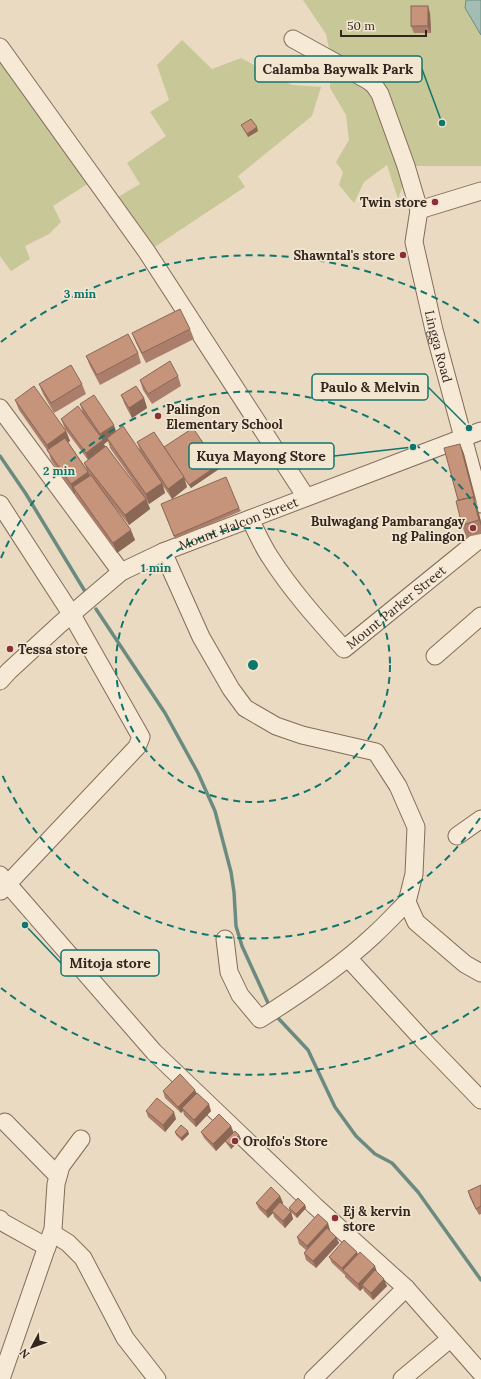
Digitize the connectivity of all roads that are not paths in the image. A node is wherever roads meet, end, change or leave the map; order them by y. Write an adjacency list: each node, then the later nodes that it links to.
1 (293, 39): 4 (street)
2 (0, 47): 8 (street)
3 (481, 191): 4 (street)
4 (419, 210): 7 (street, Lingga Road)
5 (0, 408): 14 (street)
6 (481, 431): 7 (street, Mount Halcon Street)
7 (464, 438): 8 (street, Mount Halcon Street); 10 (street, Lingga Road)
8 (306, 497): 11 (street, Mount Halcon Street)
9 (0, 504): 15 (street)
10 (481, 504)
11 (250, 519): 12 (street, Mount Parker Street); 13 (street, Mount Halcon Street)
12 (481, 538)
13 (163, 552): 14 (street, Mount Halcon Street); 22 (street)
14 (121, 572): 15 (street, Mount Halcon Street)
15 (72, 615): 18 (street, Mount Halcon Street); 21 (street)
16 (481, 616): 17 (street)
17 (435, 656)
18 (0, 681)
19 (481, 819): 20 (street)
20 (457, 836)
21 (3, 883): 32 (street)
22 (407, 902): 24 (street); 25 (street)
23 (225, 939): 24 (street)
24 (348, 958): 26 (street)
25 (481, 973)
26 (481, 1100)
27 (5, 1122): 29 (street)
28 (81, 1139): 29 (street)
29 (58, 1176): 31 (street)
30 (0, 1219): 31 (street)
31 (50, 1240): 35 (street); 36 (street)
32 (406, 1288): 33 (street); 37 (street)
33 (450, 1339): 34 (street); 38 (street)
34 (481, 1373)
35 (1, 1379)
36 (157, 1379)
37 (313, 1379)
38 (402, 1379)

